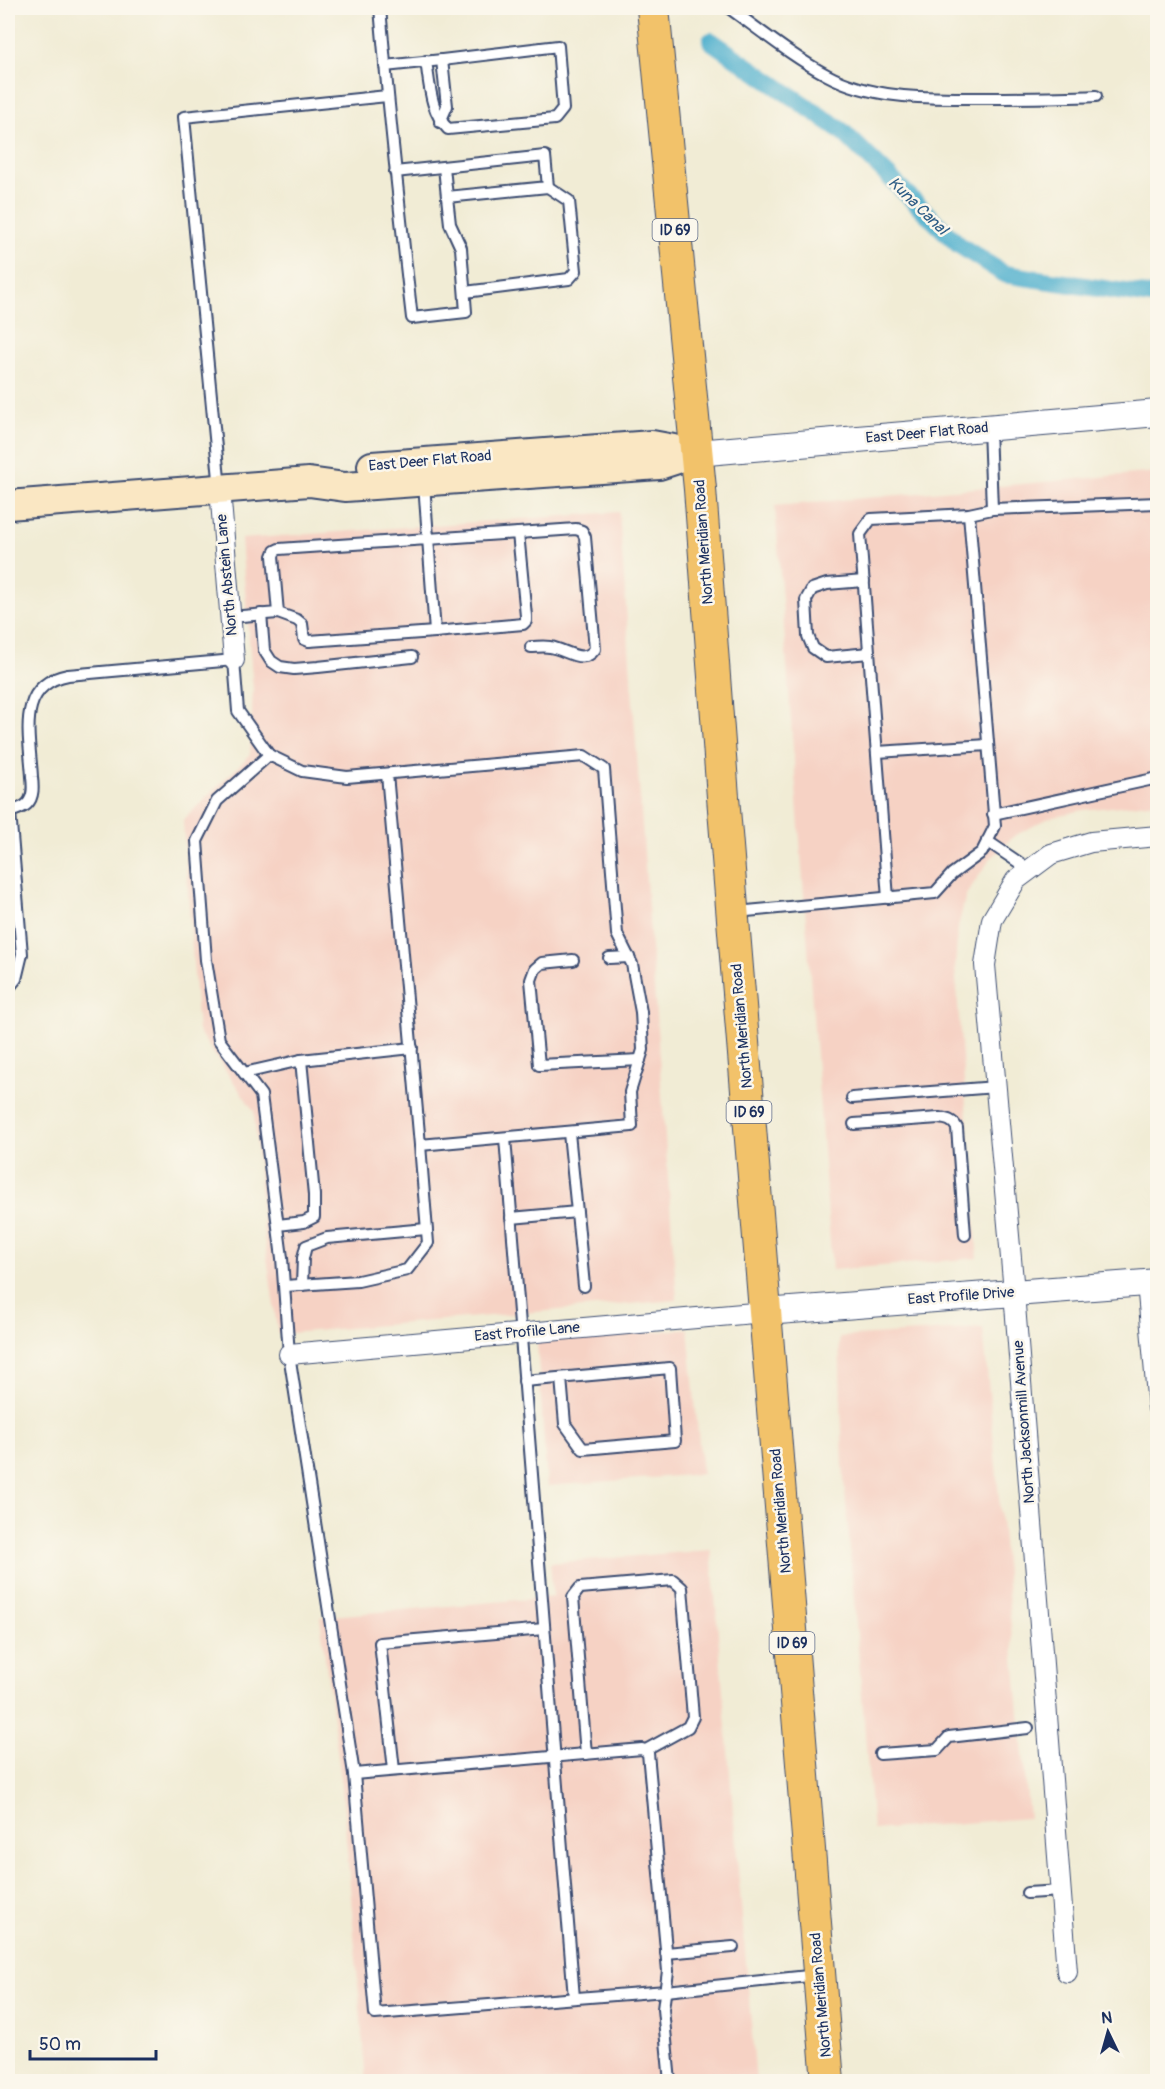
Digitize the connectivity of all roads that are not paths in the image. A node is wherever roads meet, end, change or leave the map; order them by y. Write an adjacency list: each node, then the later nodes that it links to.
1 (380, 8): 6 (lane)
2 (653, 8): 17 (main road, North Meridian Road / ID 69)
3 (729, 8): 8 (lane)
4 (442, 60): 5 (lane); 9 (lane); 9 (lane)
5 (426, 61): 6 (lane); 9 (lane)
6 (385, 66): 7 (lane)
7 (387, 96): 11 (lane); 20 (lane)
8 (1096, 96)
9 (441, 122)
10 (444, 167): 11 (lane); 12 (lane); 13 (lane)
11 (395, 172): 14 (lane)
12 (548, 187): 13 (lane); 14 (lane)
13 (447, 197): 14 (lane)
14 (465, 292)
15 (1158, 413): 16 (street, East Deer Flat Road)
16 (989, 428): 17 (street, East Deer Flat Road); 23 (lane)
17 (696, 453): 18 (main road, East Deer Flat Road); 19 (main road, East Deer Flat Road); 47 (main road, North Meridian Road / ID 69)
18 (423, 481): 19 (main road, East Deer Flat Road); 26 (lane)
19 (309, 482): 20 (main road, East Deer Flat Road)
20 (220, 489): 22 (main road, East Deer Flat Road); 30 (street, North Abstein Lane)
21 (1158, 503): 23 (lane)
22 (8, 505)
23 (992, 509): 24 (lane)
24 (969, 514): 27 (lane); 36 (lane)
25 (518, 533): 26 (lane); 31 (lane); 32 (lane)
26 (428, 539): 28 (lane); 31 (lane)
27 (864, 581): 33 (lane); 33 (lane)
28 (278, 613): 29 (lane); 31 (lane)
29 (261, 614): 30 (lane); 34 (lane)
30 (230, 617): 35 (street, North Abstein Lane)
31 (435, 632)
32 (531, 647)
33 (869, 653): 37 (lane)
34 (412, 657)
35 (234, 660): 38 (lane); 41 (lane)
36 (988, 745): 37 (lane); 42 (lane)
37 (877, 752): 46 (lane)
38 (269, 755): 39 (lane); 55 (lane)
39 (387, 774): 48 (lane); 52 (lane)
40 (1158, 778): 42 (lane)
41 (9, 812): 51 (lane)
42 (993, 814): 44 (lane)
43 (1158, 836): 45 (street)
44 (987, 841): 45 (lane); 46 (lane)
45 (1023, 875): 56 (street, North Jacksonmill Avenue)
46 (888, 898): 47 (lane)
47 (733, 913): 72 (main road, North Meridian Road / ID 69)
48 (629, 957): 49 (lane); 54 (lane)
49 (609, 958)
50 (573, 960): 54 (lane)
51 (8, 989)
52 (412, 1048): 53 (lane); 61 (lane)
53 (301, 1060): 55 (lane); 64 (lane)
54 (640, 1060): 59 (lane)
55 (244, 1073): 64 (lane)
56 (996, 1087): 57 (lane); 71 (street, North Jacksonmill Avenue)
57 (852, 1098)
58 (855, 1124): 66 (lane)
59 (569, 1133): 60 (lane); 62 (lane)
60 (505, 1138): 61 (lane); 63 (lane)
61 (420, 1145): 65 (lane)
62 (577, 1212): 63 (lane); 70 (lane)
63 (512, 1218): 73 (lane)
64 (278, 1225): 69 (lane)
65 (426, 1229): 68 (lane); 68 (lane)
66 (964, 1235)
67 (1152, 1282): 71 (street, East Profile Drive); 77 (street)
68 (302, 1285): 69 (lane)
69 (285, 1286): 74 (lane)
70 (584, 1286)
71 (1014, 1292): 72 (street, East Profile Drive); 86 (street, North Jacksonmill Avenue)
72 (765, 1312): 73 (street, East Profile Lane); 91 (main road, North Meridian Road / ID 69)
73 (521, 1333): 74 (street, East Profile Lane); 76 (lane)
74 (290, 1354): 85 (lane)
75 (561, 1378): 75 (lane); 76 (lane)
76 (524, 1381): 78 (lane)
77 (1158, 1408)
78 (544, 1629): 83 (lane); 84 (lane)
79 (1028, 1728): 82 (lane)
80 (645, 1750): 81 (lane); 81 (lane); 89 (lane)
81 (586, 1754): 83 (lane)
82 (880, 1754)
83 (554, 1756): 84 (lane); 93 (lane)
84 (394, 1770): 85 (lane)
85 (354, 1774): 93 (lane)
86 (1060, 1891): 87 (lane); 90 (street, North Jacksonmill Avenue)
87 (1027, 1893)
88 (733, 1947): 89 (lane)
89 (666, 1953): 92 (lane)
90 (1067, 1972)
91 (819, 1975): 92 (lane); 95 (main road, North Meridian Road / ID 69)
92 (666, 1991): 93 (lane); 94 (lane)
93 (574, 1998)
94 (670, 2082)
95 (828, 2082)

